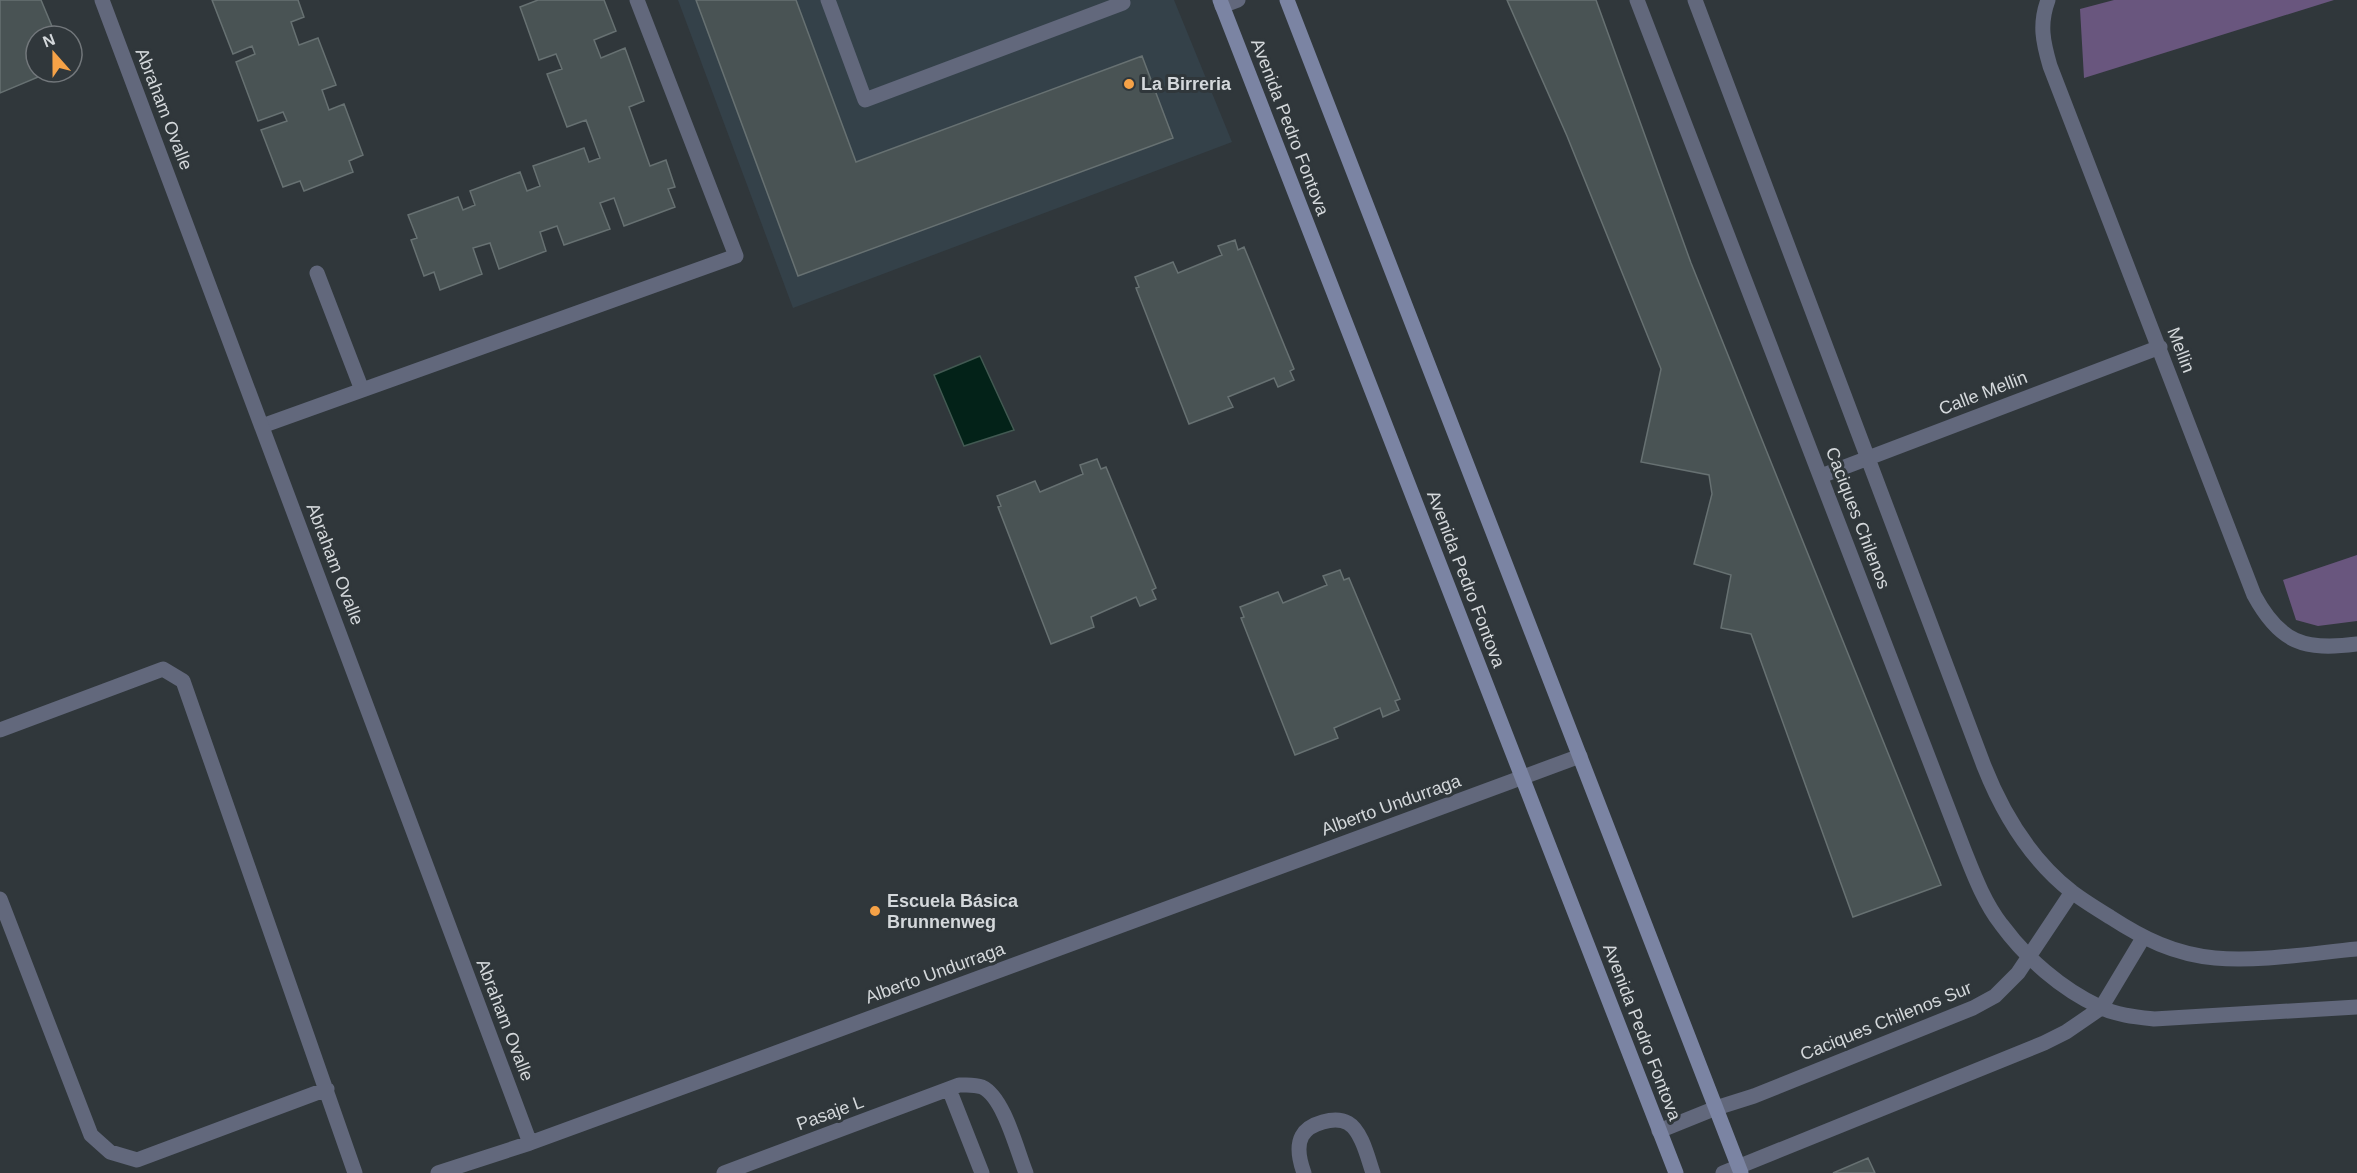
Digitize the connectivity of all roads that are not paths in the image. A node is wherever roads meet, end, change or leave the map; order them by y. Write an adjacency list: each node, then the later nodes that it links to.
1 (102, 0): 14 (street, Abraham Ovalle)
2 (637, 0): 13 (street)
3 (828, 0): 4 (street)
4 (1121, 0)
5 (1238, 0): 10 (street)
6 (1287, 0): 19 (street)
7 (1637, 0): 16 (street, Caciques Chilenos)
8 (1695, 0): 15 (street, Caciques Chilenos)
9 (2048, 0): 12 (street, Mellin)
10 (1221, 3): 20 (street, Avenida Pedro Fontova)
11 (317, 273): 13 (street)
12 (2160, 347): 15 (street, Calle Mellin); 17 (street, Mellin)
13 (362, 390): 14 (street)
14 (262, 426): 32 (street, Abraham Ovalle)
15 (1866, 459): 16 (street, Calle Mellin); 21 (street, Caciques Chilenos)
16 (1821, 476): 25 (street, Caciques Chilenos)
17 (2357, 644)
18 (0, 730): 28 (street)
19 (1580, 756): 20 (street, Alberto Undurraga); 30 (street)
20 (1522, 778): 31 (street, Avenida Pedro Fontova); 32 (street, Alberto Undurraga)
21 (2072, 892): 23 (street); 25 (street, Caciques Chilenos Sur)
22 (0, 899): 28 (street)
23 (2143, 938): 24 (street); 27 (street)
24 (2357, 950)
25 (2029, 957): 27 (street, Caciques Chilenos); 30 (street, Caciques Chilenos Sur)
26 (2357, 1007): 27 (street)
27 (2101, 1008): 33 (street)
28 (327, 1089): 34 (street)
29 (949, 1089): 36 (street, Pasaje L); 37 (street); 38 (street, Pasaje L)
30 (1716, 1108): 31 (street, Caciques Chilenos Sur); 33 (street)
31 (1659, 1131): 41 (street, Avenida Pedro Fontova)
32 (530, 1143): 35 (street, Alberto Undurraga)
33 (1740, 1170): 42 (street)
34 (355, 1173)
35 (438, 1173)
36 (724, 1173)
37 (982, 1173)
38 (1026, 1173)
39 (1304, 1173): 40 (street)
40 (1373, 1173)
41 (1676, 1173)
42 (1723, 1173)

